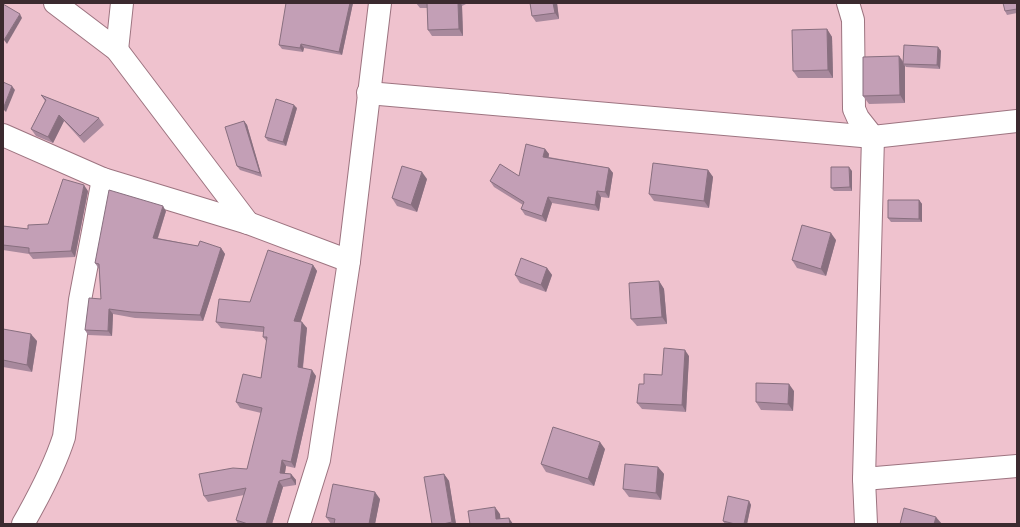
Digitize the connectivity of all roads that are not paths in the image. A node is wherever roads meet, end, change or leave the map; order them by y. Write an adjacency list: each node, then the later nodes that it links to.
1 (56, 3): 5 (street)
2 (122, 3): 5 (street)
3 (380, 3): 6 (street)
4 (848, 3): 9 (street)
5 (117, 50): 11 (street)
6 (368, 93): 9 (street); 12 (street)
7 (1017, 121): 9 (street)
8 (3, 135): 10 (street)
9 (873, 136): 14 (street)
10 (103, 179): 11 (street); 15 (street)
11 (248, 222): 12 (street)
12 (350, 261): 16 (street)
13 (1017, 466): 14 (street)
14 (864, 479): 17 (street)
15 (23, 524)
16 (299, 524)
17 (866, 524)

